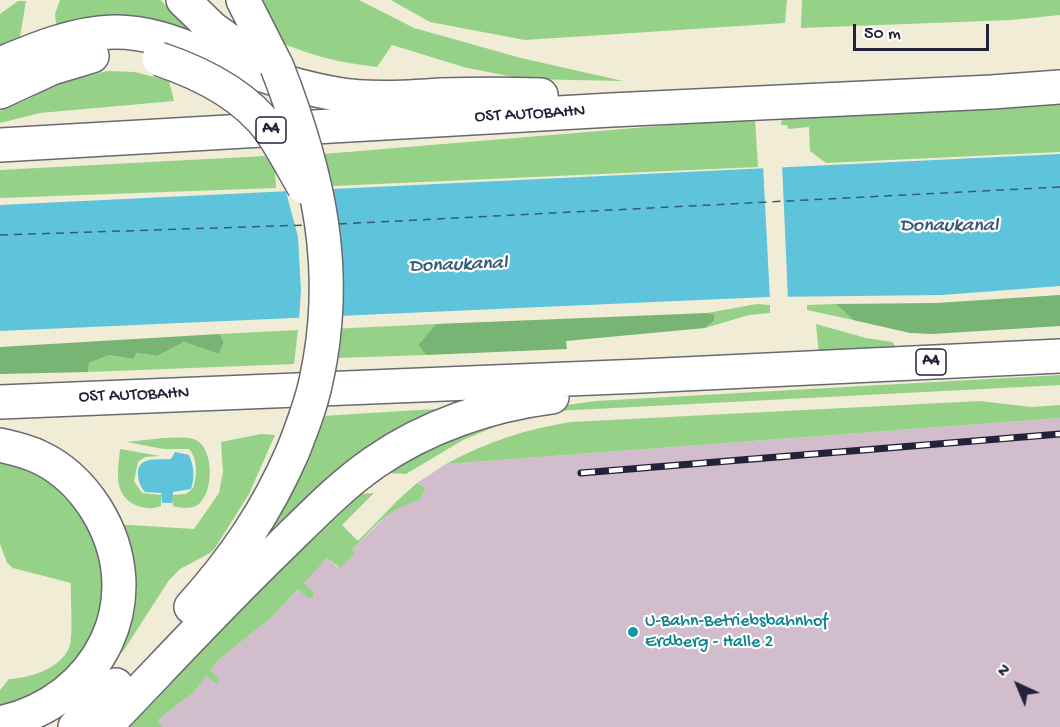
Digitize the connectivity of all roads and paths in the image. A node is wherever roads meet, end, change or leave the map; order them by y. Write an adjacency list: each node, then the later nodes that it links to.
1 (183, 0): 4 (highway)
2 (248, 8): 9 (highway, bridge)
3 (0, 64): 4 (highway)
4 (279, 79): 7 (highway)
5 (1060, 87): 7 (highway, OST AUTOBAHN / A4)
6 (0, 92): 9 (highway, bridge)
7 (571, 113): 8 (highway, OST AUTOBAHN / A4)
8 (0, 145)
9 (321, 213): 16 (highway, bridge)
10 (1060, 356): 11 (highway, OST AUTOBAHN / A4)
11 (642, 376): 12 (highway, OST AUTOBAHN / A4); 13 (highway); 17 (highway)
12 (0, 402)
13 (0, 422)
14 (0, 445): 15 (highway)
15 (0, 723)
16 (75, 727)
17 (105, 727)

